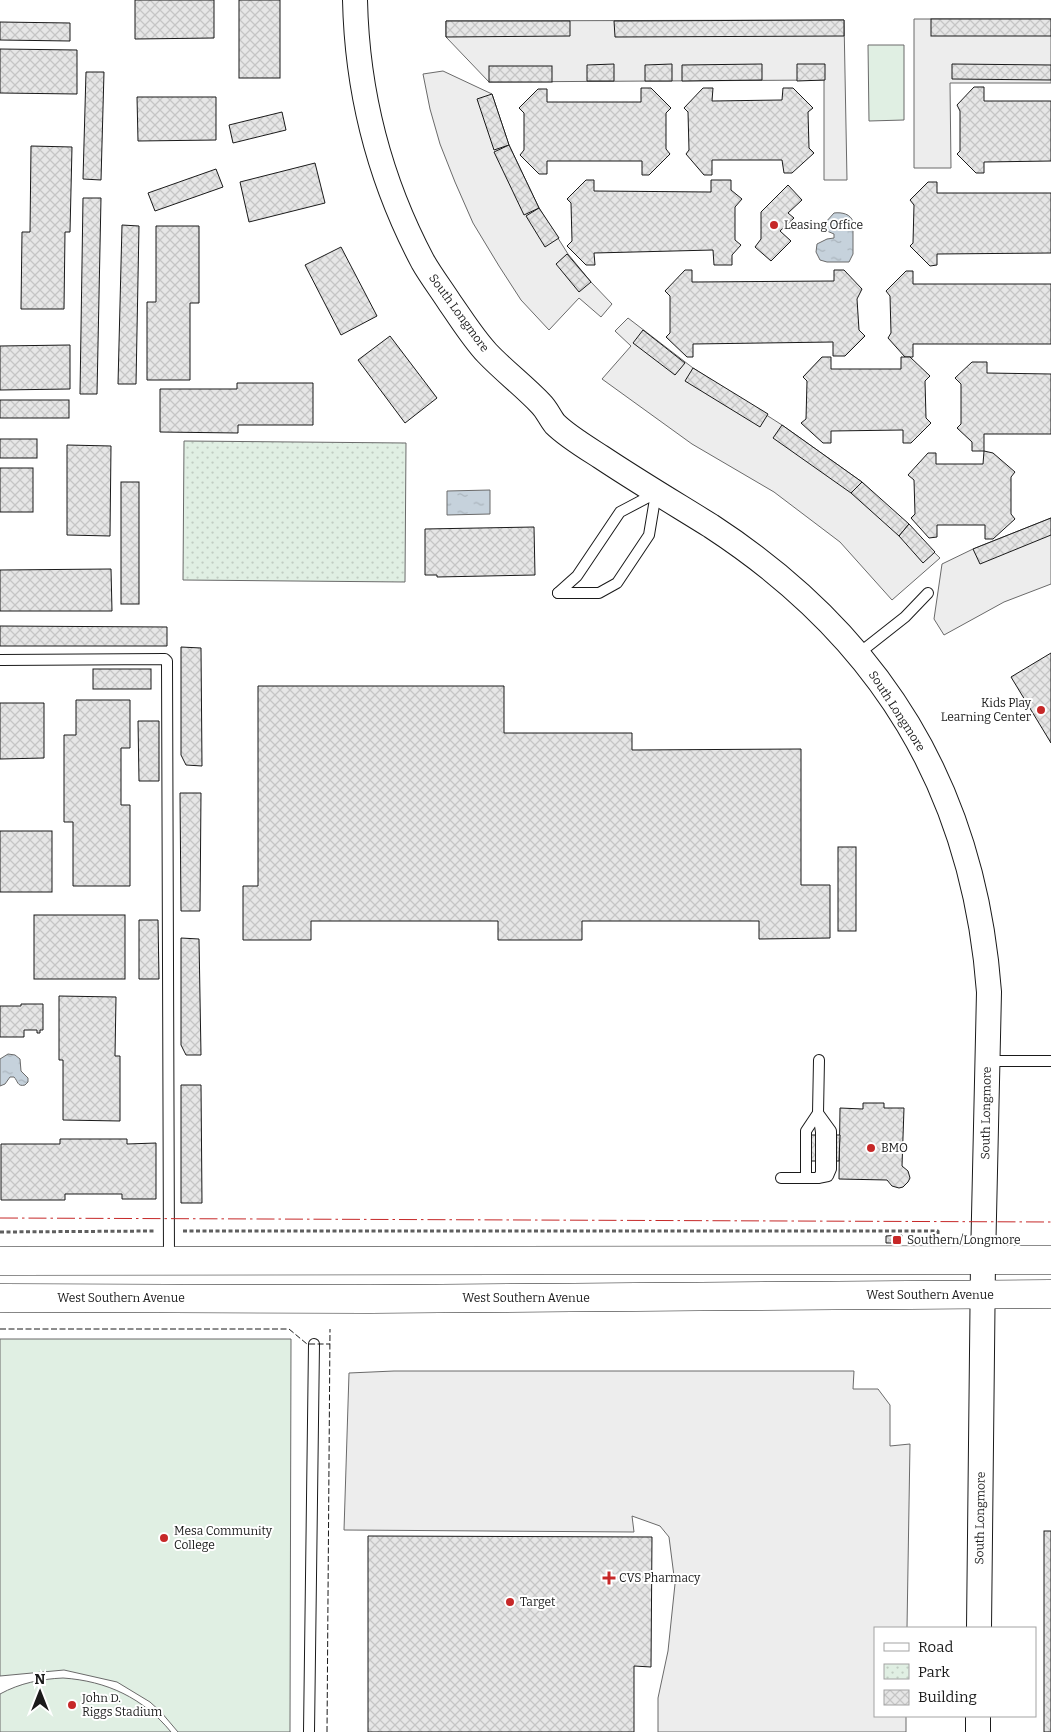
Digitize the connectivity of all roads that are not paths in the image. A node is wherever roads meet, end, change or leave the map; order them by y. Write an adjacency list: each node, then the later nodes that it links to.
1 (355, 0): 2 (street, South Longmore)
2 (656, 493): 2 (lane); 4 (street, South Longmore)
3 (928, 593): 4 (lane)
4 (858, 654): 8 (street, South Longmore)
5 (0, 660): 12 (lane)
6 (819, 1060): 9 (lane)
7 (1051, 1060): 8 (lane)
8 (988, 1061): 14 (street, South Longmore)
9 (818, 1113): 11 (lane); 11 (lane)
10 (781, 1178): 11 (lane)
11 (806, 1178)
12 (169, 1260): 13 (main road); 16 (main road)
13 (606, 1260): 14 (main road); 20 (main road)
14 (983, 1260): 15 (main road); 18 (street, South Longmore)
15 (1051, 1260)
16 (0, 1261)
17 (1051, 1294): 18 (main road, West Southern Avenue)
18 (983, 1295): 20 (main road, West Southern Avenue); 22 (street, South Longmore)
19 (0, 1298): 20 (main road, West Southern Avenue)
20 (370, 1299)
21 (314, 1344): 24 (lane)
22 (979, 1627)
23 (978, 1717): 25 (street)
24 (309, 1732)
25 (978, 1732)

